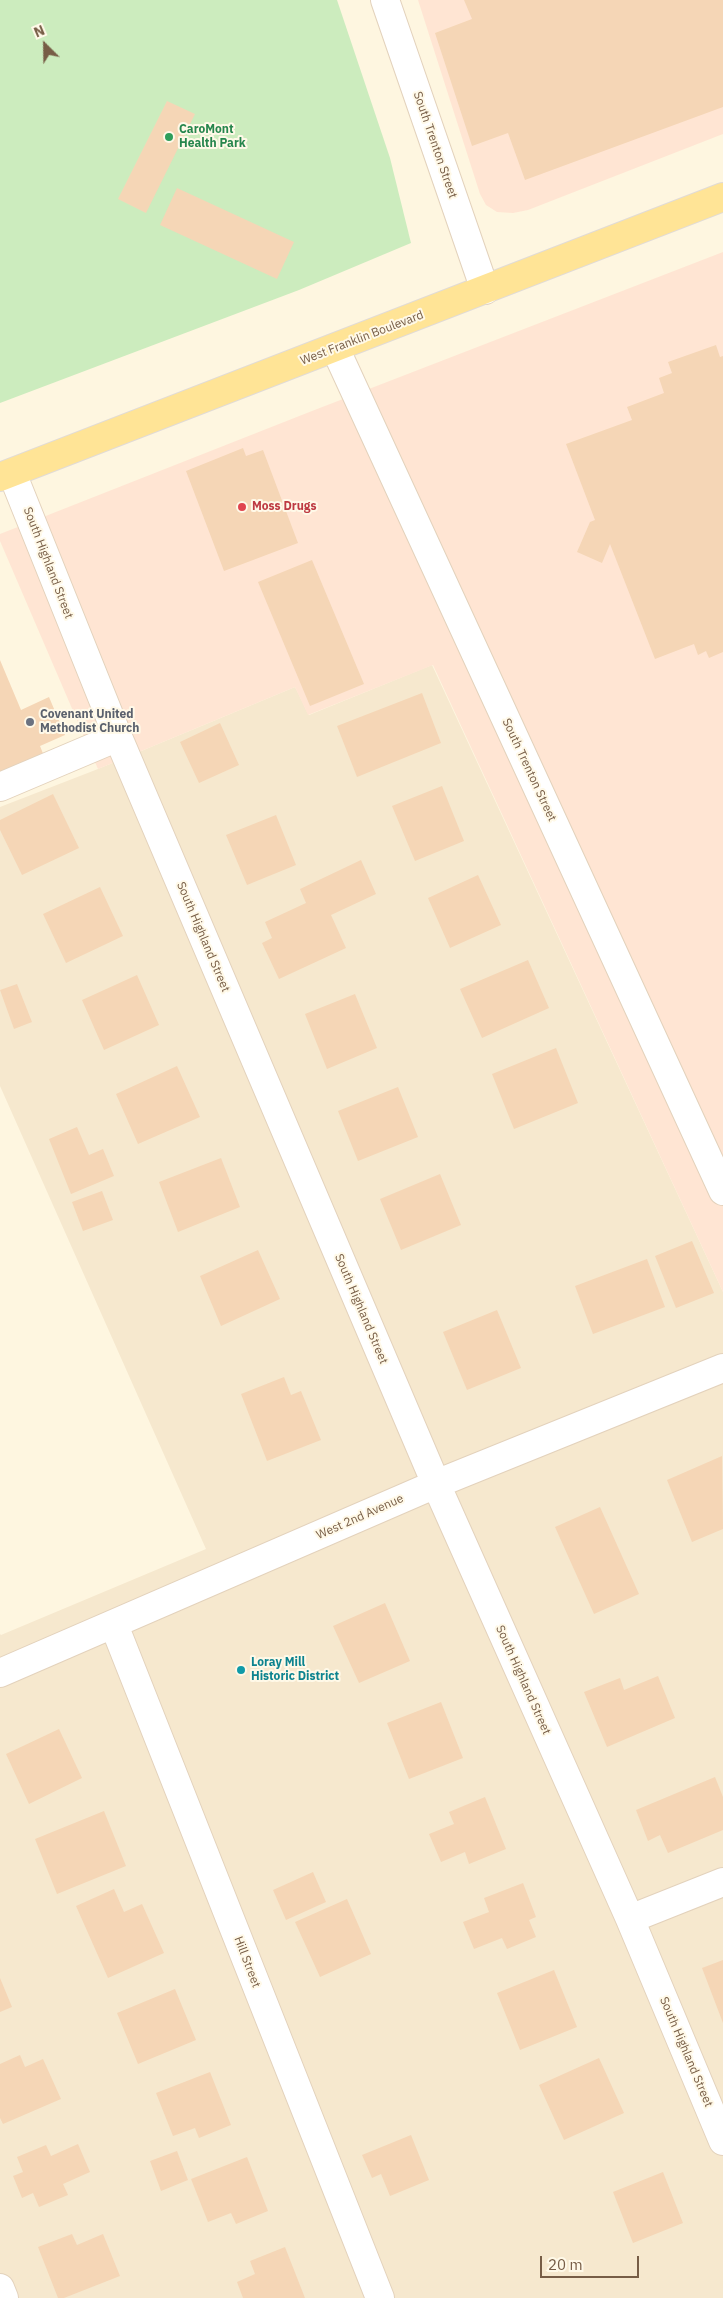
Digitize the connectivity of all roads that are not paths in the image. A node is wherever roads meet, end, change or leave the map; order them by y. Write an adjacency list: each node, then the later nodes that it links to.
1 (385, 0): 3 (street, South Trenton Street)
2 (723, 197): 3 (main road, West Franklin Boulevard)
3 (485, 290): 4 (main road, West Franklin Boulevard)
4 (335, 348): 5 (main road, West Franklin Boulevard); 8 (street, South Trenton Street)
5 (6, 475): 6 (street, South Highland Street)
6 (118, 736): 7 (street); 10 (street, South Highland Street)
7 (0, 787)
8 (723, 1191)
9 (723, 1368): 10 (street, West 2nd Avenue)
10 (436, 1484): 11 (street, West 2nd Avenue); 14 (street, South Highland Street)
11 (114, 1625): 12 (street, West 2nd Avenue); 18 (street, Hill Street)
12 (0, 1673)
13 (723, 1882): 14 (street)
14 (630, 1919): 15 (street, South Highland Street)
15 (723, 2141)
16 (0, 2288): 17 (street)
17 (4, 2298)
18 (380, 2298)

